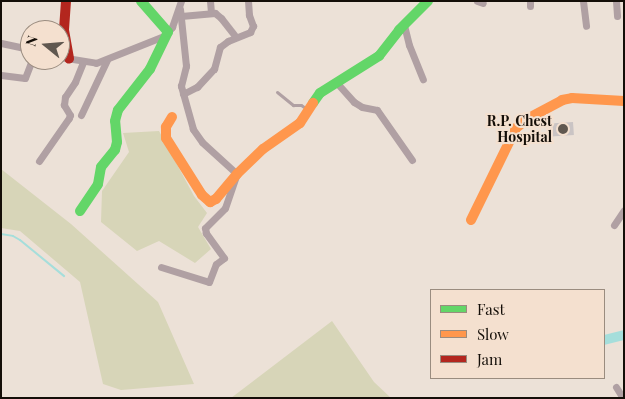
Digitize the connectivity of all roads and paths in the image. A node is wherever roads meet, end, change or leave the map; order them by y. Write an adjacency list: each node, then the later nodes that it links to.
1 (66, 1): 11 (street)
2 (141, 1): 14 (street)
3 (210, 1): 9 (street)
4 (248, 1): 15 (street)
5 (428, 1): 12 (street)
6 (583, 1): 13 (street)
7 (616, 1): 10 (street)
8 (181, 9): 9 (street); 14 (street); 26 (street)
9 (211, 12): 15 (street)
10 (617, 16)
11 (65, 20)
12 (404, 26): 23 (street); 24 (street)
13 (586, 26)
14 (168, 32): 19 (street); 35 (street)
15 (236, 37): 26 (street)
16 (1, 43): 17 (street)
17 (20, 47)
18 (70, 59): 20 (street)
19 (107, 60): 20 (street); 29 (street)
20 (83, 62): 31 (street)
21 (28, 70): 22 (street)
22 (1, 76)
23 (423, 80)
24 (336, 82): 28 (street); 32 (street)
25 (277, 92): 28 (lane)
26 (183, 94): 33 (street)
27 (624, 101): 36 (street)
28 (309, 110): 33 (street)
29 (82, 115)
30 (172, 117): 33 (street)
31 (39, 160)
32 (412, 160)
33 (237, 174): 38 (street)
34 (624, 210): 37 (street)
35 (80, 211)
36 (470, 220)
37 (614, 225)
38 (161, 267)
39 (616, 387): 40 (street)
40 (623, 398)

